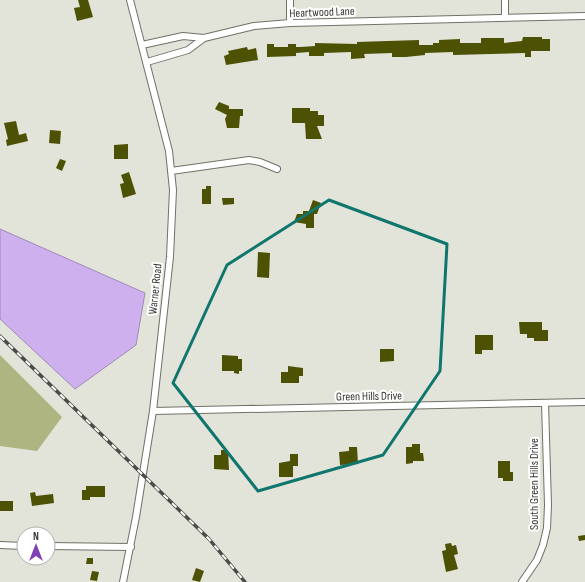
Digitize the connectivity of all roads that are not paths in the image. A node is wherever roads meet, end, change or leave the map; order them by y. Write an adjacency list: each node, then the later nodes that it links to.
1 (130, 0): 8 (street, Warner Road)
2 (290, 0): 6 (street)
3 (505, 0): 5 (street)
4 (585, 16): 5 (street, Heartwood Lane)
5 (505, 18): 6 (street, Heartwood Lane)
6 (290, 23): 7 (street, Heartwood Lane)
7 (204, 38): 8 (street, Heartwood Lane); 9 (street, Heartwood Lane)
8 (142, 45): 9 (street, Warner Road)
9 (147, 62): 11 (street, Warner Road)
10 (277, 169): 11 (street)
11 (171, 171): 14 (street, Warner Road)
12 (585, 402): 13 (street, Green Hills Drive)
13 (545, 403): 14 (street, Green Hills Drive); 20 (street, South Green Hills Drive)
14 (153, 411): 18 (street, Warner Road)
15 (0, 545): 16 (street)
16 (16, 546)
17 (56, 546): 18 (street)
18 (131, 547): 19 (street, Warner Road)
19 (123, 582)
20 (522, 582)

